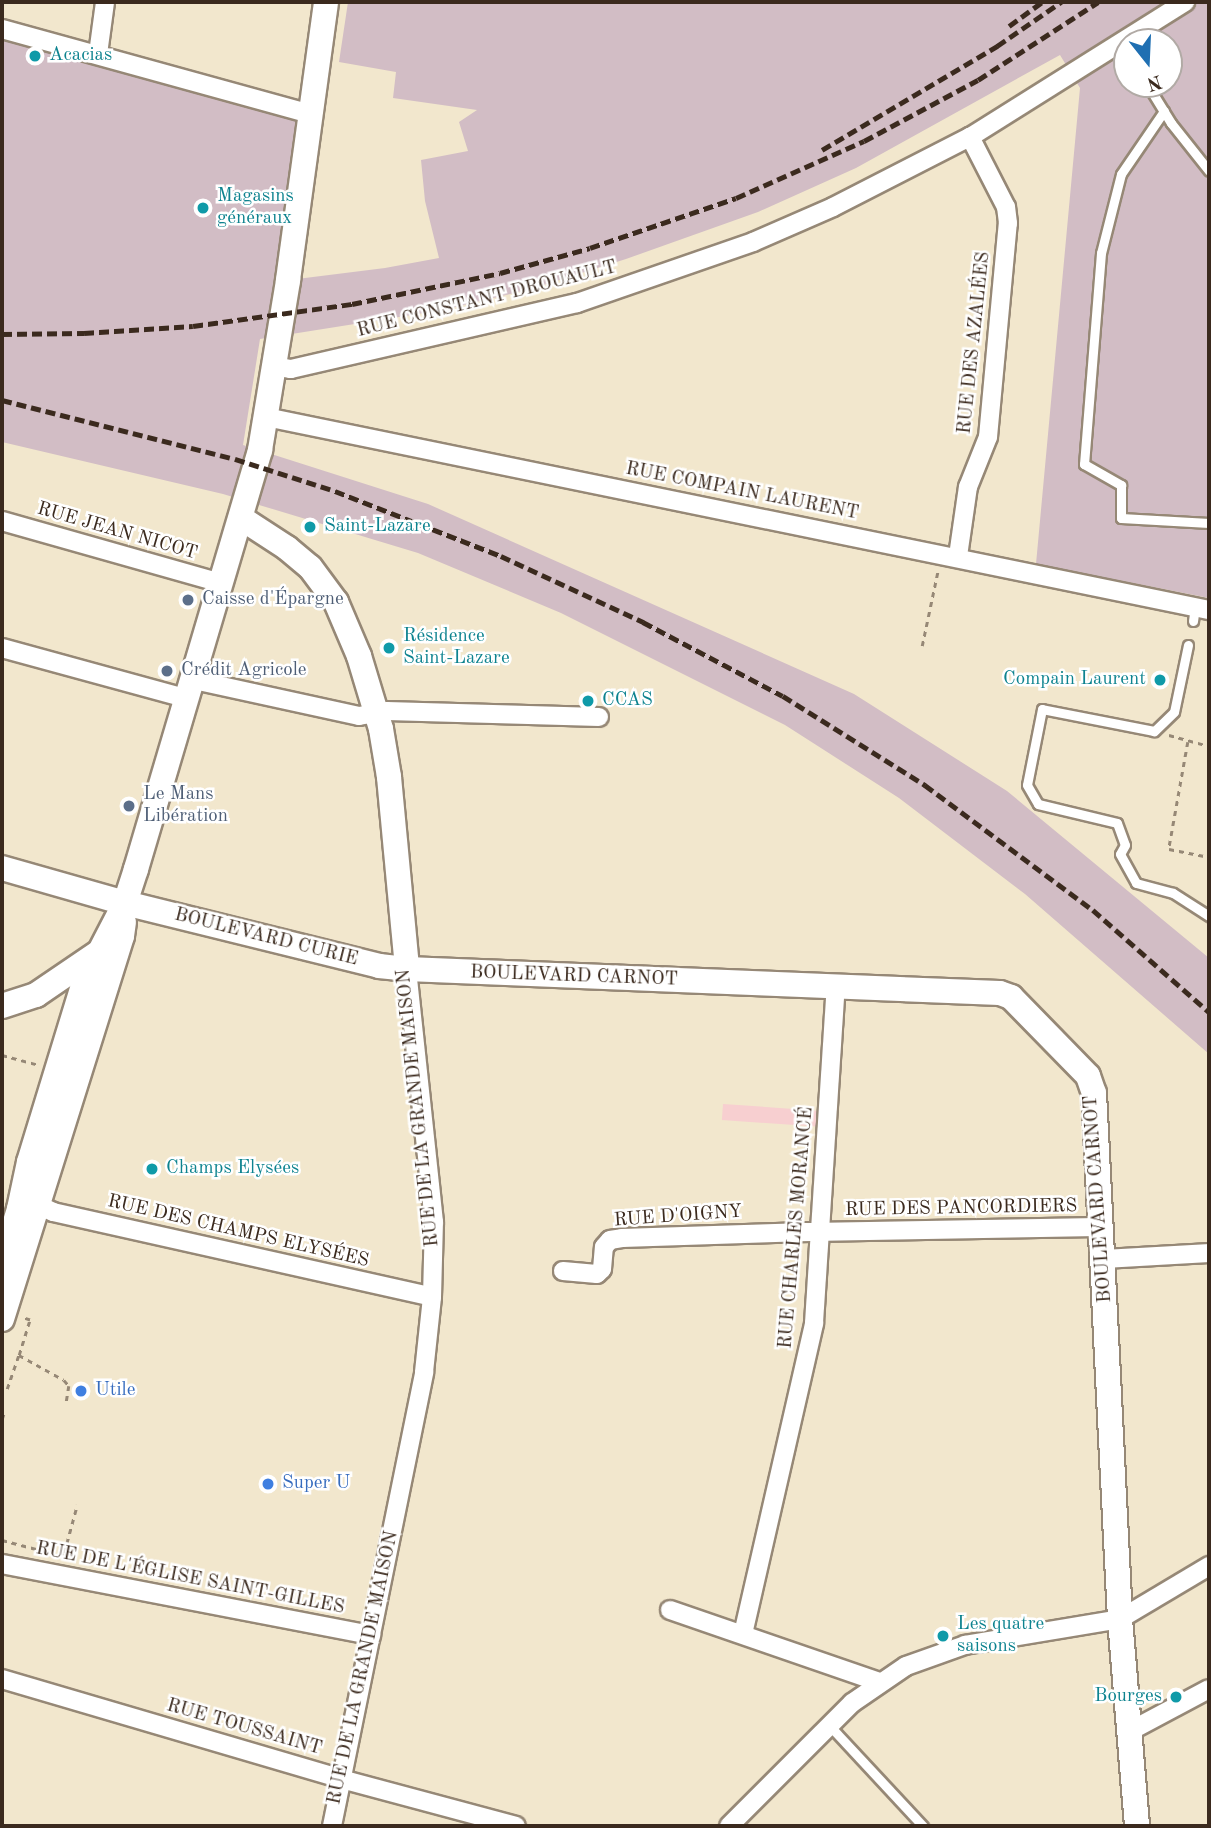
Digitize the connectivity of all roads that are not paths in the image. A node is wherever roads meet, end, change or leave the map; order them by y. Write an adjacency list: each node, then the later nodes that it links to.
1 (105, 2): 6 (street)
2 (326, 2): 10 (street)
3 (1185, 2): 4 (street, RUE CONSTANT DROUAULT)
4 (1151, 28)
5 (2, 29): 6 (street)
6 (99, 54): 10 (street)
7 (1113, 55): 11 (street, RUE CONSTANT DROUAULT)
8 (1156, 98): 9 (lane)
9 (1164, 111): 12 (lane); 17 (lane)
10 (311, 114): 13 (street)
11 (970, 137): 13 (street, RUE CONSTANT DROUAULT); 18 (street, RUE DES AZALÉES)
12 (1209, 171)
13 (275, 366): 14 (street)
14 (266, 418): 15 (street); 18 (street, RUE COMPAIN LAURENT)
15 (241, 518): 19 (street); 24 (street, RUE DE LA GRANDE MAISON)
16 (2, 521): 19 (street, RUE JEAN NICOT)
17 (1209, 523)
18 (950, 555): 20 (street, RUE COMPAIN LAURENT)
19 (221, 583): 23 (street)
20 (1199, 612)
21 (1188, 645): 28 (lane)
22 (2, 648): 23 (street)
23 (191, 690): 24 (street); 27 (street)
24 (376, 714): 25 (street); 30 (street, RUE DE LA GRANDE MAISON)
25 (599, 717)
26 (2, 869): 27 (street, BOULEVARD CURIE)
27 (125, 904): 29 (street); 30 (street, BOULEVARD CURIE); 32 (street)
28 (1209, 916)
29 (97, 954): 32 (street); 32 (street)
30 (407, 970): 31 (street, BOULEVARD CARNOT); 41 (street, RUE DE LA GRANDE MAISON)
31 (836, 986): 35 (street, BOULEVARD CARNOT); 36 (street, RUE CHARLES MORANCÉ)
32 (67, 1005): 33 (street); 34 (street); 39 (street)
33 (2, 1006)
34 (36, 1204): 41 (street, RUE DES CHAMPS ELYSÉES); 42 (street)
35 (1103, 1227): 36 (street, RUE DES PANCORDIERS); 38 (street, BOULEVARD CARNOT)
36 (820, 1232): 40 (street, RUE D'OIGNY); 47 (street, RUE CHARLES MORANCÉ)
37 (1209, 1253): 38 (street)
38 (1104, 1259): 46 (street, BOULEVARD CARNOT)
39 (2, 1264)
40 (563, 1271)
41 (432, 1297): 48 (street, RUE DE LA GRANDE MAISON)
42 (11, 1318)
43 (2, 1564): 48 (street, RUE DE L'ÉGLISE SAINT-GILLES)
44 (1209, 1566): 46 (street)
45 (670, 1611): 47 (street)
46 (1121, 1619): 50 (street); 53 (street, BOULEVARD CARNOT)
47 (743, 1633): 50 (street)
48 (371, 1635): 54 (street, RUE DE LA GRANDE MAISON)
49 (2, 1679): 54 (street, RUE TOUSSAINT)
50 (879, 1682): 52 (street)
51 (1209, 1689): 53 (street)
52 (829, 1725): 57 (street); 58 (lane)
53 (1130, 1731): 59 (street, BOULEVARD CARNOT)
54 (341, 1779): 55 (street, RUE DE LA GRANDE MAISON); 56 (street, RUE TOUSSAINT)
55 (332, 1826)
56 (516, 1826)
57 (729, 1826)
58 (923, 1826)
59 (1137, 1826)

